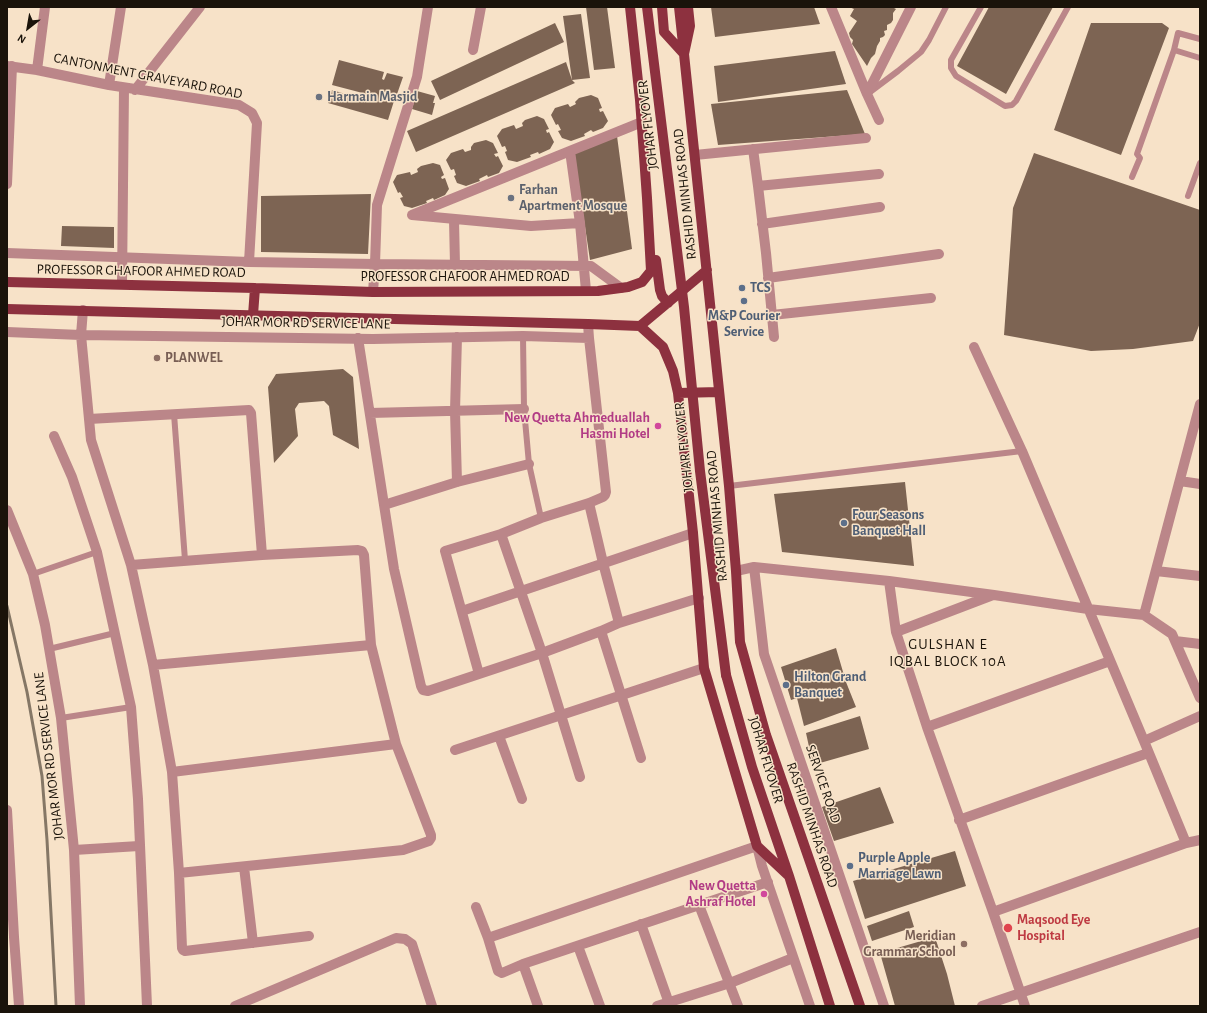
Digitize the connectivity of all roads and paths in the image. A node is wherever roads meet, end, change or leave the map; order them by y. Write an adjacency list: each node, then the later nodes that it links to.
1 (45, 7): 22 (street)
2 (121, 7): 23 (street)
3 (200, 7): 25 (street)
4 (428, 7): 48 (street)
5 (481, 7): 17 (street)
6 (630, 7): 28 (main road, PROFESSOR GHAFOOR AHMED ROAD)
7 (647, 7): 152 (main road, JOHAR FLYOVER, bridge)
8 (662, 7): 19 (main road)
9 (679, 7): 19 (main road)
10 (688, 7): 19 (main road, RASHID MINHAS ROAD)
11 (832, 7): 26 (street)
12 (911, 7): 26 (street)
13 (946, 7): 26 (lane)
14 (981, 7): 15 (lane)
15 (1068, 7)
16 (1200, 39): 18 (lane)
17 (473, 50)
18 (1174, 50): 20 (lane); 35 (lane)
19 (684, 54): 32 (main road, RASHID MINHAS ROAD)
20 (1200, 58)
21 (10, 66): 22 (street, CANTONMENT GRAVEYARD ROAD); 36 (street)
22 (37, 70): 23 (street, CANTONMENT GRAVEYARD ROAD)
23 (109, 85): 24 (street, CANTONMENT GRAVEYARD ROAD)
24 (124, 88): 25 (street, CANTONMENT GRAVEYARD ROAD); 46 (street)
25 (135, 90): 47 (street, CANTONMENT GRAVEYARD ROAD)
26 (867, 94): 27 (street)
27 (879, 120)
28 (642, 122): 31 (street); 39 (main road, PROFESSOR GHAFOOR AHMED ROAD)
29 (866, 138): 30 (street)
30 (753, 149): 32 (street); 37 (street)
31 (570, 151): 41 (street); 42 (street)
32 (695, 155): 51 (main road, RASHID MINHAS ROAD)
33 (1200, 163): 38 (lane)
34 (879, 174): 37 (street)
35 (1132, 177)
36 (7, 184)
37 (758, 186): 43 (street)
38 (1188, 196)
39 (647, 198): 56 (main road, PROFESSOR GHAFOOR AHMED ROAD); 60 (main road)
40 (880, 207): 43 (street)
41 (454, 220): 42 (street); 49 (street)
42 (580, 223): 50 (street)
43 (762, 224): 52 (street)
44 (7, 253): 46 (street)
45 (939, 254): 52 (street)
46 (122, 258): 47 (street); 54 (street)
47 (249, 262): 48 (street)
48 (375, 264): 49 (street); 58 (street)
49 (455, 265): 50 (street)
50 (584, 266): 56 (street); 57 (street)
51 (707, 270): 60 (main road); 76 (main road, RASHID MINHAS ROAD)
52 (768, 278): 64 (street)
53 (7, 282): 54 (main road, PROFESSOR GHAFOOR AHMED ROAD)
54 (122, 284): 55 (main road, PROFESSOR GHAFOOR AHMED ROAD)
55 (255, 288): 58 (main road, PROFESSOR GHAFOOR AHMED ROAD); 63 (main road)
56 (621, 288): 57 (main road, PROFESSOR GHAFOOR AHMED ROAD)
57 (586, 291): 58 (main road, PROFESSOR GHAFOOR AHMED ROAD)
58 (373, 292)
59 (931, 298): 64 (street)
60 (668, 303): 67 (main road)
61 (7, 308): 62 (main road)
62 (83, 310): 63 (main road); 69 (street)
63 (253, 315): 65 (main road)
64 (772, 315): 72 (street)
65 (469, 321): 66 (main road); 71 (street)
66 (588, 324): 67 (main road); 74 (street)
67 (640, 326): 77 (main road)
68 (7, 332): 69 (street, JOHAR MOR RD SERVICE LANE)
69 (81, 335): 73 (street, JOHAR MOR RD SERVICE LANE); 83 (street)
70 (523, 336): 71 (street, JOHAR MOR RD SERVICE LANE); 74 (street, JOHAR MOR RD SERVICE LANE); 79 (lane)
71 (463, 337): 73 (street, JOHAR MOR RD SERVICE LANE); 80 (street)
72 (774, 337)
73 (358, 338): 81 (street)
74 (589, 338): 91 (street)
75 (974, 347): 85 (street)
76 (719, 392): 77 (main road); 90 (main road, RASHID MINHAS ROAD)
77 (678, 393): 95 (main road)
78 (1200, 407): 87 (street)
79 (524, 409): 80 (street); 86 (lane)
80 (455, 411): 81 (street); 88 (street)
81 (370, 413): 92 (street)
82 (174, 414): 83 (street); 98 (street); 99 (lane)
83 (89, 419): 101 (street)
84 (54, 436): 97 (street)
85 (1022, 451): 90 (lane); 111 (street)
86 (529, 464): 88 (street); 94 (lane)
87 (1180, 481): 89 (street); 104 (street)
88 (457, 482): 92 (street)
89 (1200, 484)
90 (728, 486): 103 (main road, RASHID MINHAS ROAD)
91 (589, 503): 94 (street); 100 (street)
92 (384, 505): 126 (street)
93 (7, 510): 105 (street, JOHAR MOR RD SERVICE LANE)
94 (541, 518): 96 (street)
95 (693, 533): 100 (street); 110 (main road)
96 (501, 534): 108 (street); 112 (street)
97 (97, 552): 105 (lane); 117 (street)
98 (262, 555): 99 (street); 120 (street)
99 (185, 560): 101 (street)
100 (603, 563): 108 (street); 114 (street)
101 (131, 565): 124 (street)
102 (754, 567): 103 (street); 107 (street); 181 (street, SERVICE ROAD)
103 (736, 571): 180 (main road, RASHID MINHAS ROAD)
104 (1156, 571): 106 (street); 113 (street)
105 (33, 574): 121 (street, JOHAR MOR RD SERVICE LANE)
106 (1200, 576)
107 (889, 581): 109 (street); 116 (street)
108 (520, 590): 112 (street); 122 (street)
109 (994, 595): 111 (street); 116 (street)
110 (699, 598): 114 (street); 125 (main road)
111 (1088, 609): 113 (street); 123 (street)
112 (462, 610): 126 (street)
113 (1144, 615): 118 (street)
114 (619, 623): 115 (street)
115 (601, 631): 122 (street); 127 (street)
116 (896, 632): 133 (street)
117 (115, 634): 121 (lane); 129 (street)
118 (1175, 641): 119 (street); 128 (street)
119 (1200, 644)
120 (371, 645): 124 (street); 136 (street)
121 (49, 649): 132 (street, JOHAR MOR RD SERVICE LANE)
122 (542, 653): 126 (street); 130 (street)
123 (1110, 661): 133 (street); 135 (street)
124 (153, 665): 140 (street)
125 (704, 668): 127 (street); 148 (main road)
126 (479, 674)
127 (621, 695): 130 (street); 139 (street)
128 (1200, 698)
129 (131, 707): 132 (lane); 147 (street)
130 (561, 716): 134 (street); 141 (street)
131 (1200, 716): 135 (street)
132 (61, 718): 149 (street, JOHAR MOR RD SERVICE LANE)
133 (927, 727): 144 (street)
134 (499, 736): 137 (street); 142 (street)
135 (1144, 741): 138 (street)
136 (396, 744): 140 (street); 150 (street)
137 (455, 750)
138 (1148, 753): 144 (street); 146 (street)
139 (641, 758)
140 (172, 772): 151 (street)
141 (580, 777)
142 (522, 798)
143 (7, 815): 160 (street)
144 (959, 820): 156 (street)
145 (1200, 840): 146 (street)
146 (1186, 843): 156 (street)
147 (140, 846): 149 (street); 171 (street)
148 (757, 846): 152 (main road); 153 (street); 161 (street)
149 (74, 850): 170 (street, JOHAR MOR RD SERVICE LANE)
150 (244, 867): 151 (street); 162 (street)
151 (179, 873): 162 (street)
152 (789, 876): 179 (main road)
153 (768, 882): 154 (street); 164 (street)
154 (699, 905): 157 (street); 166 (street)
155 (476, 907): 161 (street)
156 (993, 912): 167 (street)
157 (641, 924): 163 (street); 168 (street)
158 (1200, 932): 167 (street)
159 (309, 936): 162 (street)
160 (10, 938): 169 (street)
161 (488, 938): 165 (street)
162 (254, 944)
163 (578, 946): 165 (street); 175 (street)
164 (793, 958): 166 (street); 178 (street)
165 (523, 964): 174 (street)
166 (730, 983): 168 (street); 177 (street)
167 (1021, 993): 182 (street); 183 (street)
168 (669, 1004): 176 (street)
169 (19, 1006)
170 (80, 1006)
171 (147, 1006)
172 (235, 1006): 173 (street)
173 (432, 1006)
174 (538, 1006)
175 (600, 1006)
176 (657, 1006)
177 (738, 1006)
178 (810, 1006)
179 (830, 1006)
180 (860, 1006)
181 (884, 1006)
182 (982, 1006)
183 (1025, 1006)

